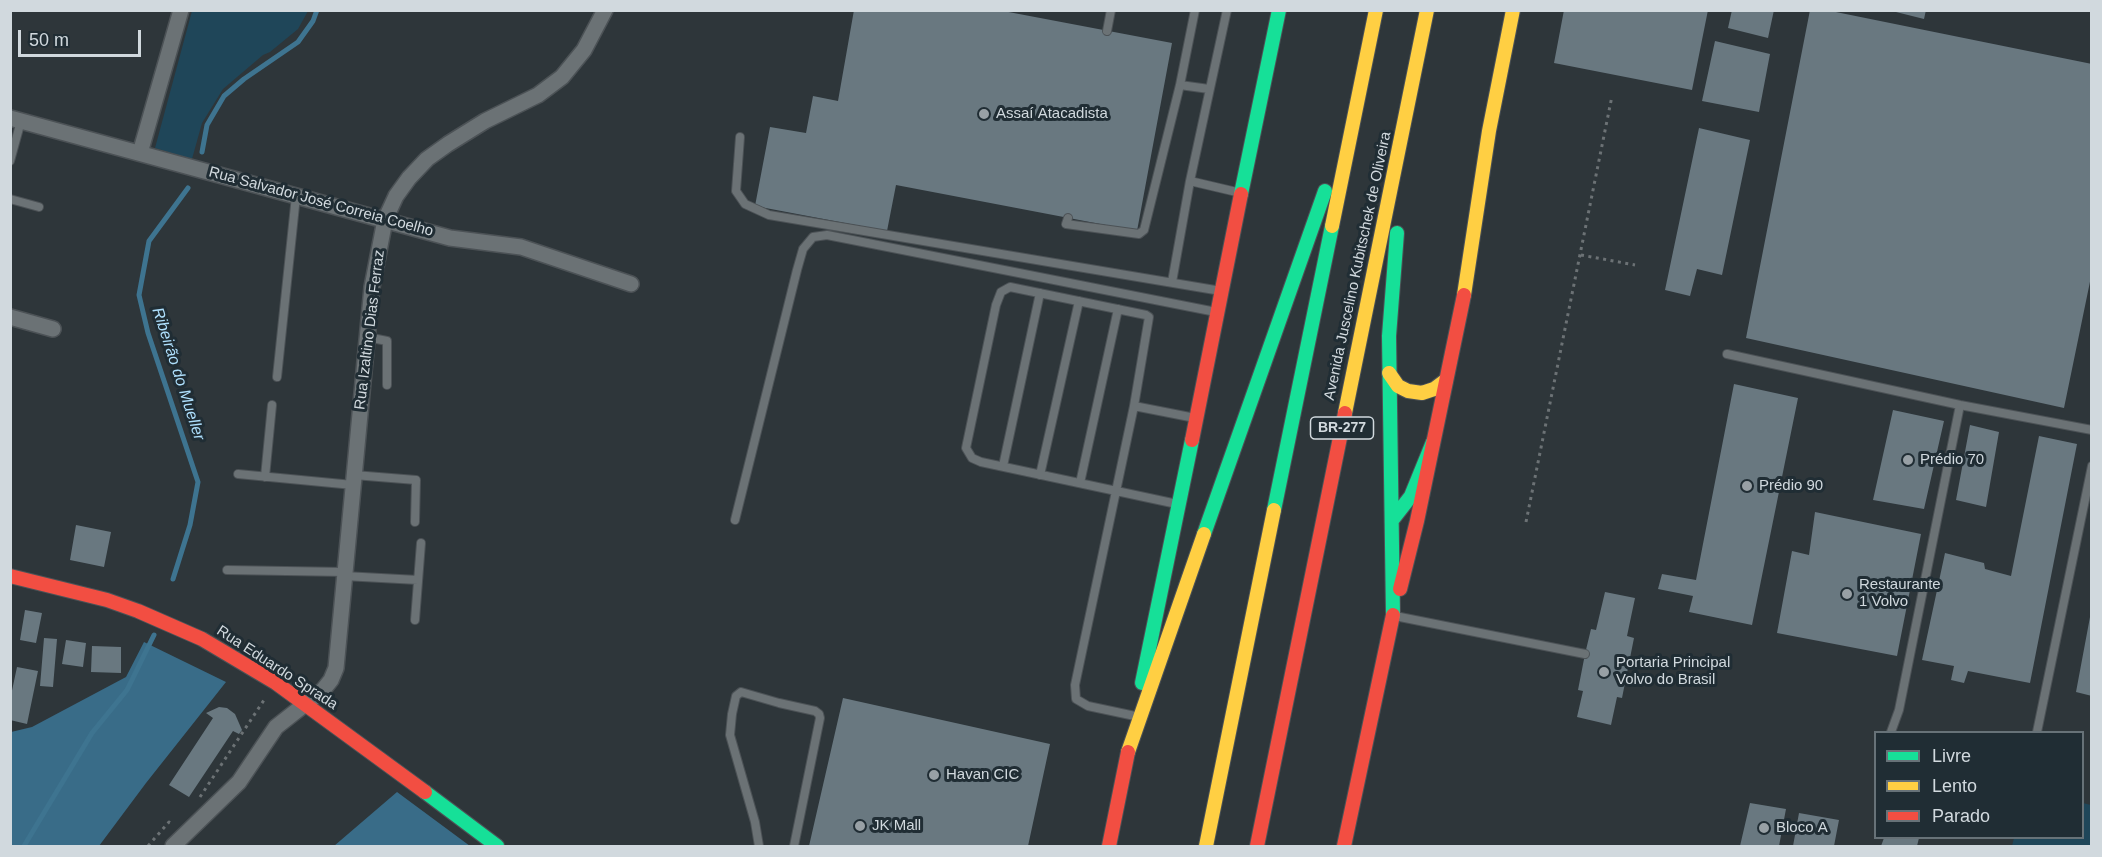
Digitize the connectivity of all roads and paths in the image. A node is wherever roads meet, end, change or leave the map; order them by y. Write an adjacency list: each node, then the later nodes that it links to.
1 (181, 10): 18 (street)
2 (605, 10): 26 (street, Rua Izaltino Dias Ferraz)
3 (1112, 10): 11 (lane)
4 (1196, 10): 12 (lane)
5 (1227, 10): 13 (lane)
6 (1279, 10): 21 (main road)
7 (1376, 10): 14 (main road, BR-277)
8 (1427, 10): 88 (main road, Avenida Juscelino Kubitschek de Oliveira / BR-277)
9 (1434, 10): 24 (main road)
10 (1513, 10): 44 (main road)
11 (1107, 31)
12 (1180, 85): 13 (lane); 27 (lane)
13 (1209, 89): 20 (lane)
14 (1359, 93): 78 (main road); 87 (main road, BR-277)
15 (1612, 96): 29 (path)
16 (16, 119): 18 (street, Rua Salvador José Correia Coelho); 19 (lane)
17 (740, 137): 31 (lane)
18 (140, 153): 22 (street, Rua Salvador José Correia Coelho)
19 (10, 161)
20 (1190, 181): 21 (lane); 31 (lane)
21 (1242, 193): 33 (main road)
22 (296, 196): 26 (street, Rua Salvador José Correia Coelho); 43 (lane)
23 (10, 199): 25 (lane)
24 (1402, 202)
25 (39, 207)
26 (385, 220): 32 (street, Rua Salvador José Correia Coelho); 40 (street, Rua Izaltino Dias Ferraz)
27 (1067, 221)
28 (1398, 225): 42 (main road)
29 (1580, 255): 30 (path); 64 (path)
30 (1635, 265)
31 (1172, 282): 33 (lane)
32 (631, 284)
33 (1222, 292): 37 (main road)
34 (1040, 293): 35 (lane); 52 (lane); 52 (lane)
35 (1079, 301): 36 (lane); 55 (lane)
36 (1118, 309): 48 (lane); 58 (lane)
37 (1218, 312): 49 (main road); 62 (lane)
38 (10, 317): 39 (street)
39 (53, 329)
40 (367, 337): 45 (lane); 57 (street, Rua Izaltino Dias Ferraz)
41 (1727, 354): 47 (lane)
42 (1389, 373): 44 (main road); 61 (main road)
43 (277, 378)
44 (1446, 380): 51 (main road)
45 (387, 384)
46 (272, 405): 56 (lane)
47 (1960, 405): 50 (lane); 76 (lane)
48 (1134, 406): 49 (lane); 59 (lane)
49 (1196, 418): 60 (main road)
50 (2091, 430)
51 (1433, 442): 61 (main road); 70 (main road)
52 (1003, 466): 55 (lane)
53 (2091, 466): 77 (lane)
54 (238, 474): 56 (lane)
55 (1041, 475): 58 (lane)
56 (265, 477): 57 (lane)
57 (354, 480): 63 (lane); 67 (street, Rua Izaltino Dias Ferraz)
58 (1080, 483): 59 (lane)
59 (1116, 491): 60 (lane); 75 (lane)
60 (1179, 504): 75 (main road)
61 (1394, 519): 70 (main road)
62 (735, 520)
63 (415, 522)
64 (1526, 522)
65 (421, 543): 69 (lane)
66 (228, 570): 67 (lane)
67 (344, 574): 69 (lane); 74 (street, Rua Izaltino Dias Ferraz)
68 (10, 576): 73 (main road, Rua Eduardo Sprada)
69 (418, 580): 71 (lane)
70 (1393, 615): 72 (lane); 89 (main road)
71 (415, 620)
72 (1585, 654)
73 (276, 684): 74 (main road, Rua Eduardo Sprada); 79 (path)
74 (305, 705): 82 (street, Rua Izaltino Dias Ferraz); 83 (main road, Rua Eduardo Sprada)
75 (1135, 717): 78 (main road)
76 (1891, 731)
77 (2037, 731)
78 (1128, 752): 86 (main road)
79 (195, 803)
80 (178, 829): 81 (path)
81 (148, 846)
82 (173, 846)
83 (497, 846)
84 (759, 846): 85 (lane)
85 (794, 846)
86 (1109, 846)
87 (1206, 846)
88 (1257, 846)
89 (1344, 846)

